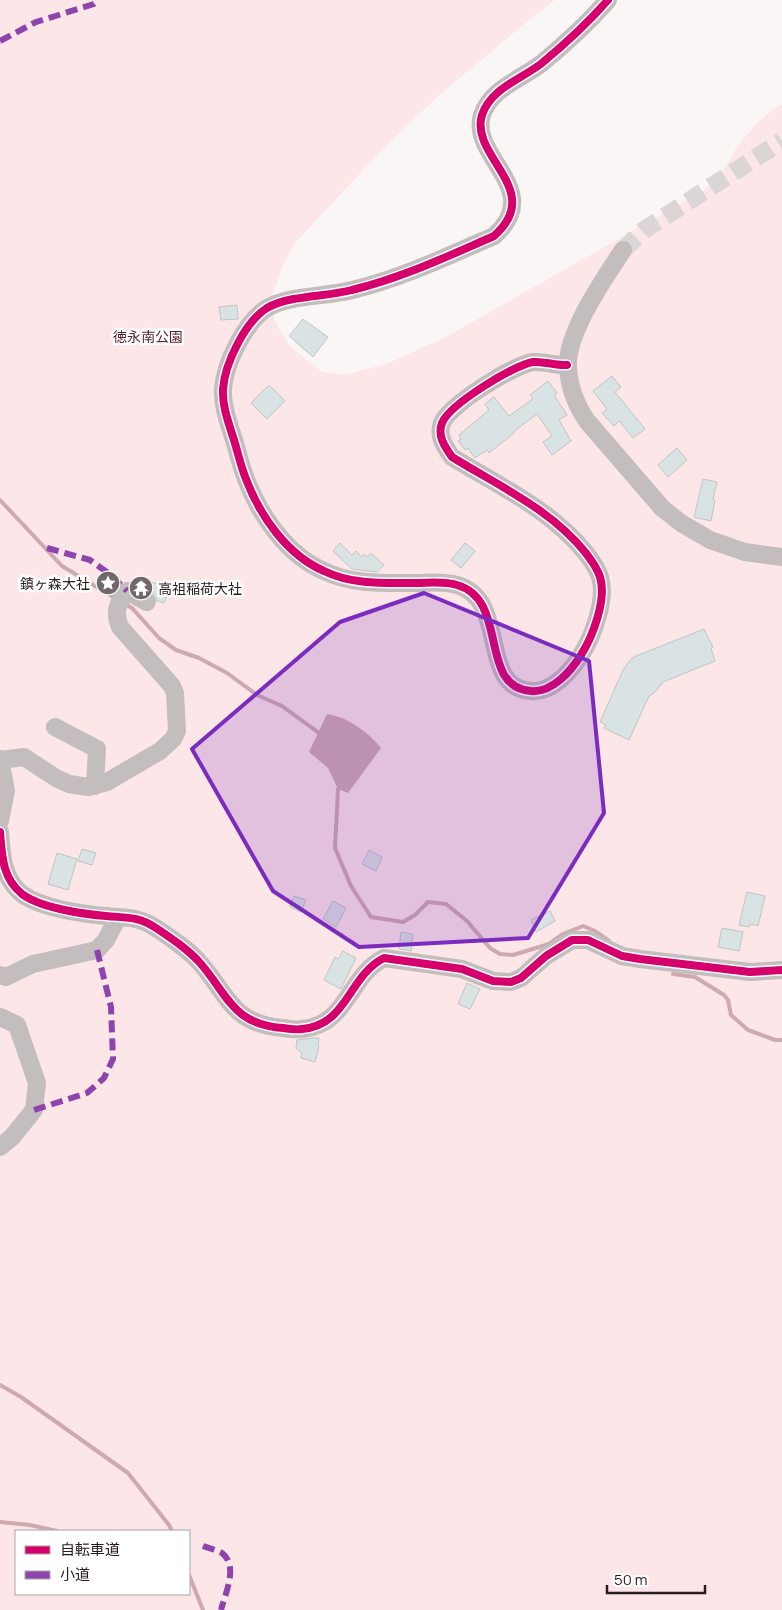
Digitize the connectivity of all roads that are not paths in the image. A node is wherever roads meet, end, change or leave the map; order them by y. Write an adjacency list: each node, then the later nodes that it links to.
1 (608, 0): 3 (street)
2 (623, 250): 3 (street)
3 (567, 365): 4 (street)
4 (782, 557)
5 (147, 602): 8 (street)
6 (56, 727): 8 (street)
7 (0, 759): 8 (street); 9 (street)
8 (95, 786)
9 (0, 821)
10 (0, 832): 11 (street)
11 (118, 917): 12 (street); 13 (street)
12 (782, 970)
13 (0, 976)
14 (0, 1017): 15 (street)
15 (0, 1147)

